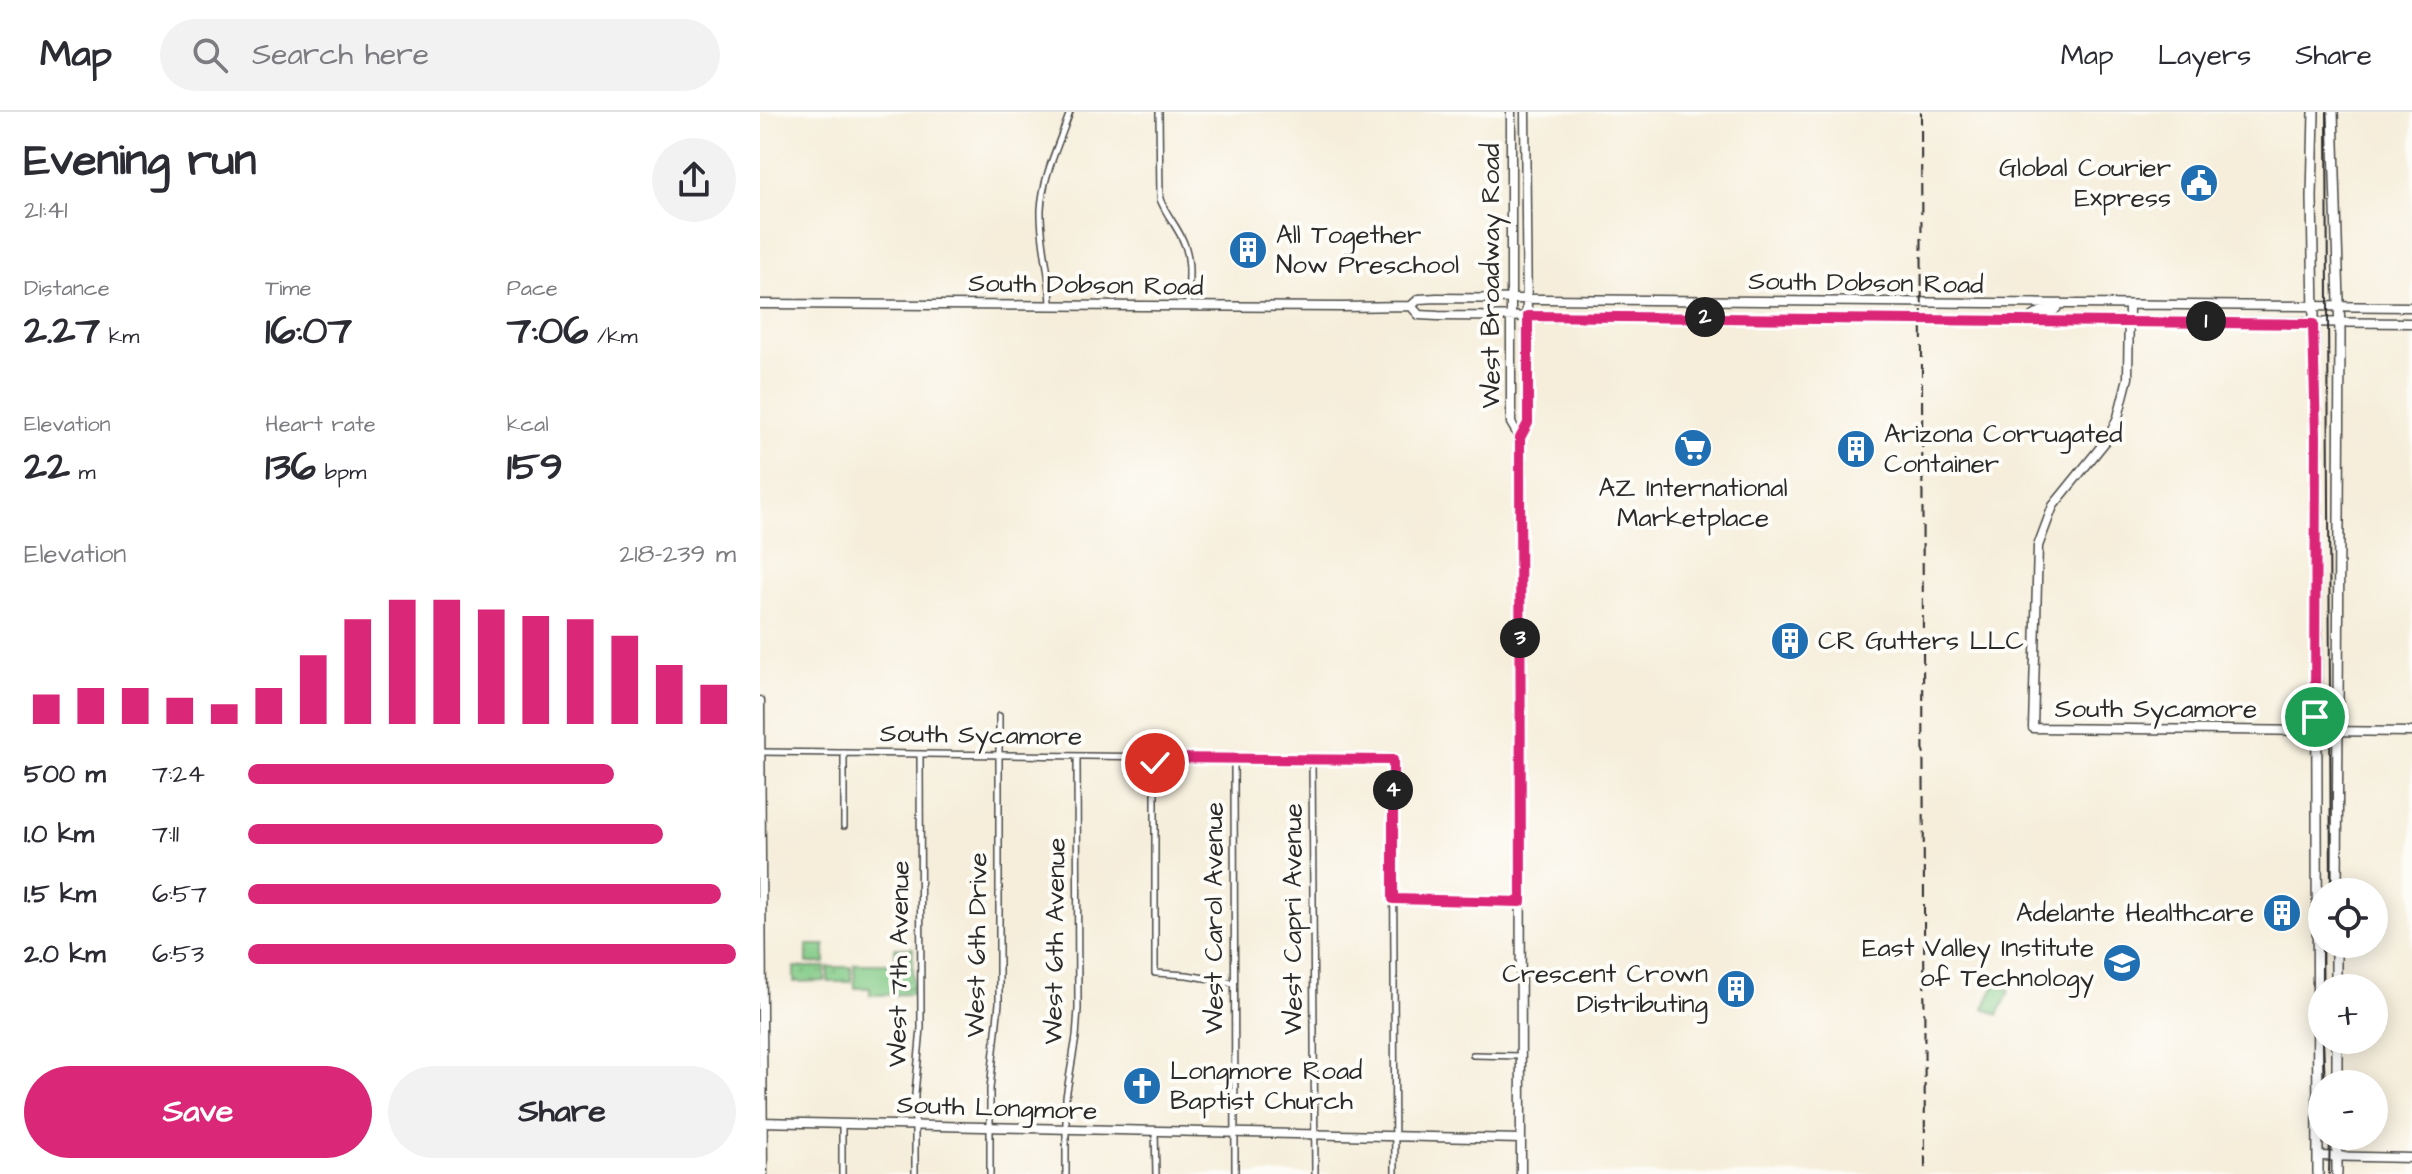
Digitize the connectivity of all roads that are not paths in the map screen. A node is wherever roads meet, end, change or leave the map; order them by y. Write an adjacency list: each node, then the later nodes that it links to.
1 (1070, 112): 10 (street)
2 (1159, 112): 14 (street)
3 (1511, 112): 7 (main road, West Broadway Road)
4 (1525, 112): 8 (main road, West Broadway Road)
5 (2314, 112): 13 (main road)
6 (2333, 112): 16 (main road)
7 (1510, 299): 8 (main road, South Dobson Road); 15 (main road, South Dobson Road); 18 (main road, West Broadway Road)
8 (1528, 299): 11 (main road, South Dobson Road); 19 (main road, West Broadway Road)
9 (760, 304): 10 (main road, South Dobson Road)
10 (1051, 304): 14 (main road, South Dobson Road)
11 (2059, 305): 12 (main road, South Dobson Road); 20 (main road)
12 (2129, 305): 13 (main road, South Dobson Road); 21 (main road)
13 (2318, 305): 16 (main road, South Dobson Road); 23 (main road)
14 (1188, 306): 15 (main road, South Dobson Road)
15 (1411, 306): 18 (main road, South Dobson Road)
16 (2339, 306): 17 (main road, South Dobson Road); 24 (main road)
17 (2412, 307)
18 (1510, 316): 19 (main road, South Dobson Road); 25 (main road, West Broadway Road)
19 (1528, 316): 20 (main road, South Dobson Road); 25 (main road, West Broadway Road)
20 (2030, 319): 21 (main road, South Dobson Road)
21 (2129, 320): 23 (main road, South Dobson Road); 28 (main road, South Sycamore)
22 (2412, 323): 24 (main road, South Dobson Road)
23 (2318, 324): 24 (main road, South Dobson Road); 28 (main road)
24 (2339, 324): 29 (main road)
25 (1520, 438): 42 (main road, West Broadway Road)
26 (760, 701): 31 (main road)
27 (999, 716): 34 (street, West 6th Drive)
28 (2316, 730): 29 (main road, South Sycamore); 57 (main road)
29 (2340, 731): 30 (main road, South Sycamore); 40 (main road)
30 (2412, 732)
31 (760, 752): 32 (street, South Sycamore); 46 (main road)
32 (844, 753): 33 (street, South Sycamore); 39 (street)
33 (920, 754): 34 (street, South Sycamore); 48 (street, West 7th Avenue)
34 (998, 755): 35 (street, South Sycamore); 49 (street, West 6th Drive)
35 (1077, 756): 36 (street, South Sycamore); 50 (street, West 6th Avenue)
36 (1155, 758): 37 (street, South Sycamore); 43 (street)
37 (1234, 759): 38 (street, South Sycamore); 43 (street, West Carol Avenue)
38 (1312, 759): 41 (street, South Sycamore); 53 (street, West Capri Avenue)
39 (844, 826)
40 (2337, 878)
41 (1393, 899): 42 (street); 54 (street)
42 (1521, 902): 45 (main road, West Broadway Road)
43 (1234, 983): 52 (street, West Carol Avenue)
44 (1473, 1055): 45 (street)
45 (1521, 1056): 55 (main road, West Broadway Road)
46 (761, 1122): 47 (main road, South Longmore); 59 (main road)
47 (842, 1123): 48 (main road, South Longmore); 60 (street)
48 (915, 1125): 49 (main road, South Longmore); 61 (street, West 7th Avenue)
49 (990, 1126): 50 (main road, South Longmore); 62 (street, West 6th Drive)
50 (1066, 1127): 51 (main road, South Longmore); 63 (street, West 6th Avenue)
51 (1155, 1132): 52 (main road, South Longmore); 64 (street)
52 (1234, 1134): 53 (main road, South Longmore); 65 (street, West Carol Avenue)
53 (1314, 1135): 54 (main road, South Longmore); 66 (street, West Capri Avenue)
54 (1394, 1136): 55 (main road, South Longmore); 67 (street)
55 (1521, 1139): 68 (main road, West Broadway Road)
56 (2331, 1150): 57 (main road)
57 (2328, 1156): 58 (main road); 69 (main road); 70 (main road)
58 (2412, 1158)
59 (763, 1174)
60 (842, 1174)
61 (915, 1174)
62 (990, 1174)
63 (1066, 1174)
64 (1156, 1174)
65 (1235, 1174)
66 (1315, 1174)
67 (1395, 1174)
68 (1521, 1174)
69 (2318, 1174)
70 (2337, 1174)

